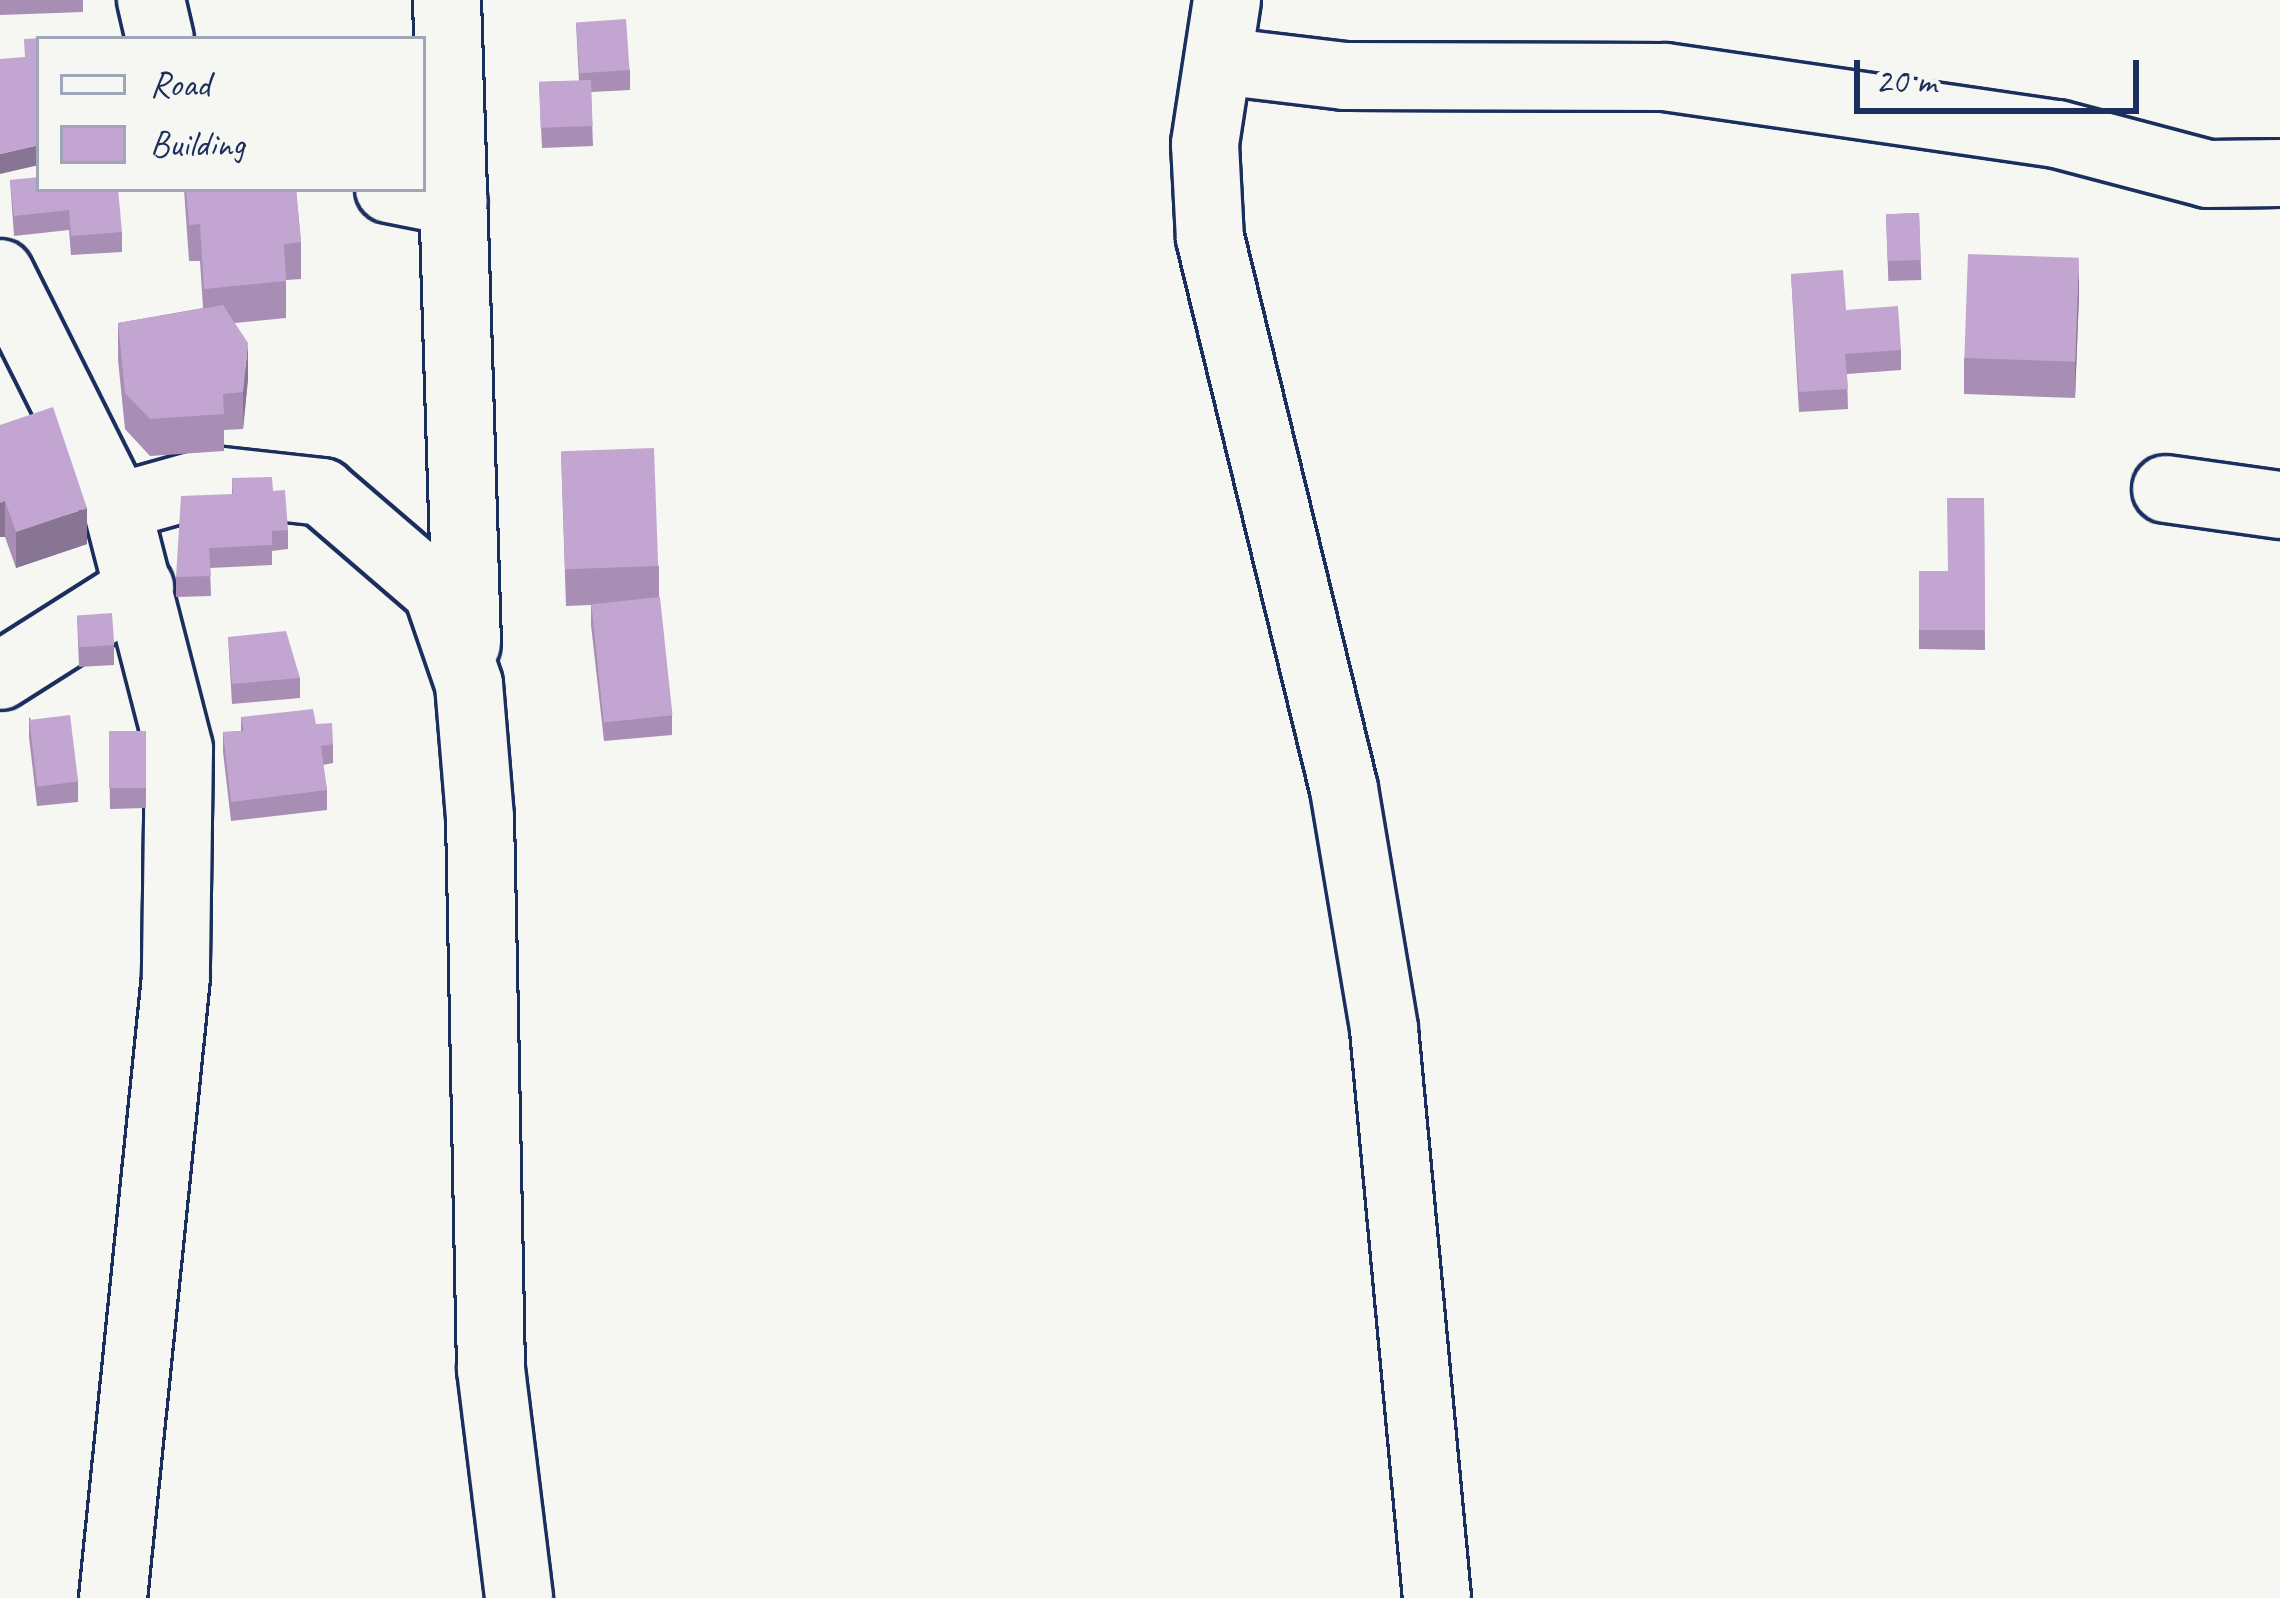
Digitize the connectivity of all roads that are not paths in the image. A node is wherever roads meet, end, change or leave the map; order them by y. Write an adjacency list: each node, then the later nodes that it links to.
1 (151, 0): 4 (street)
2 (447, 0): 7 (street)
3 (1224, 30): 5 (street); 17 (street)
4 (159, 36)
5 (2280, 173)
6 (404, 192): 7 (street)
7 (454, 202): 14 (street)
8 (0, 273): 11 (street)
9 (2165, 490): 10 (street)
10 (2280, 505)
11 (117, 508): 12 (street); 14 (street)
12 (140, 587): 13 (street); 15 (street)
13 (0, 676)
14 (469, 684): 16 (street)
15 (113, 1598)
16 (519, 1598)
17 (1436, 1598)

